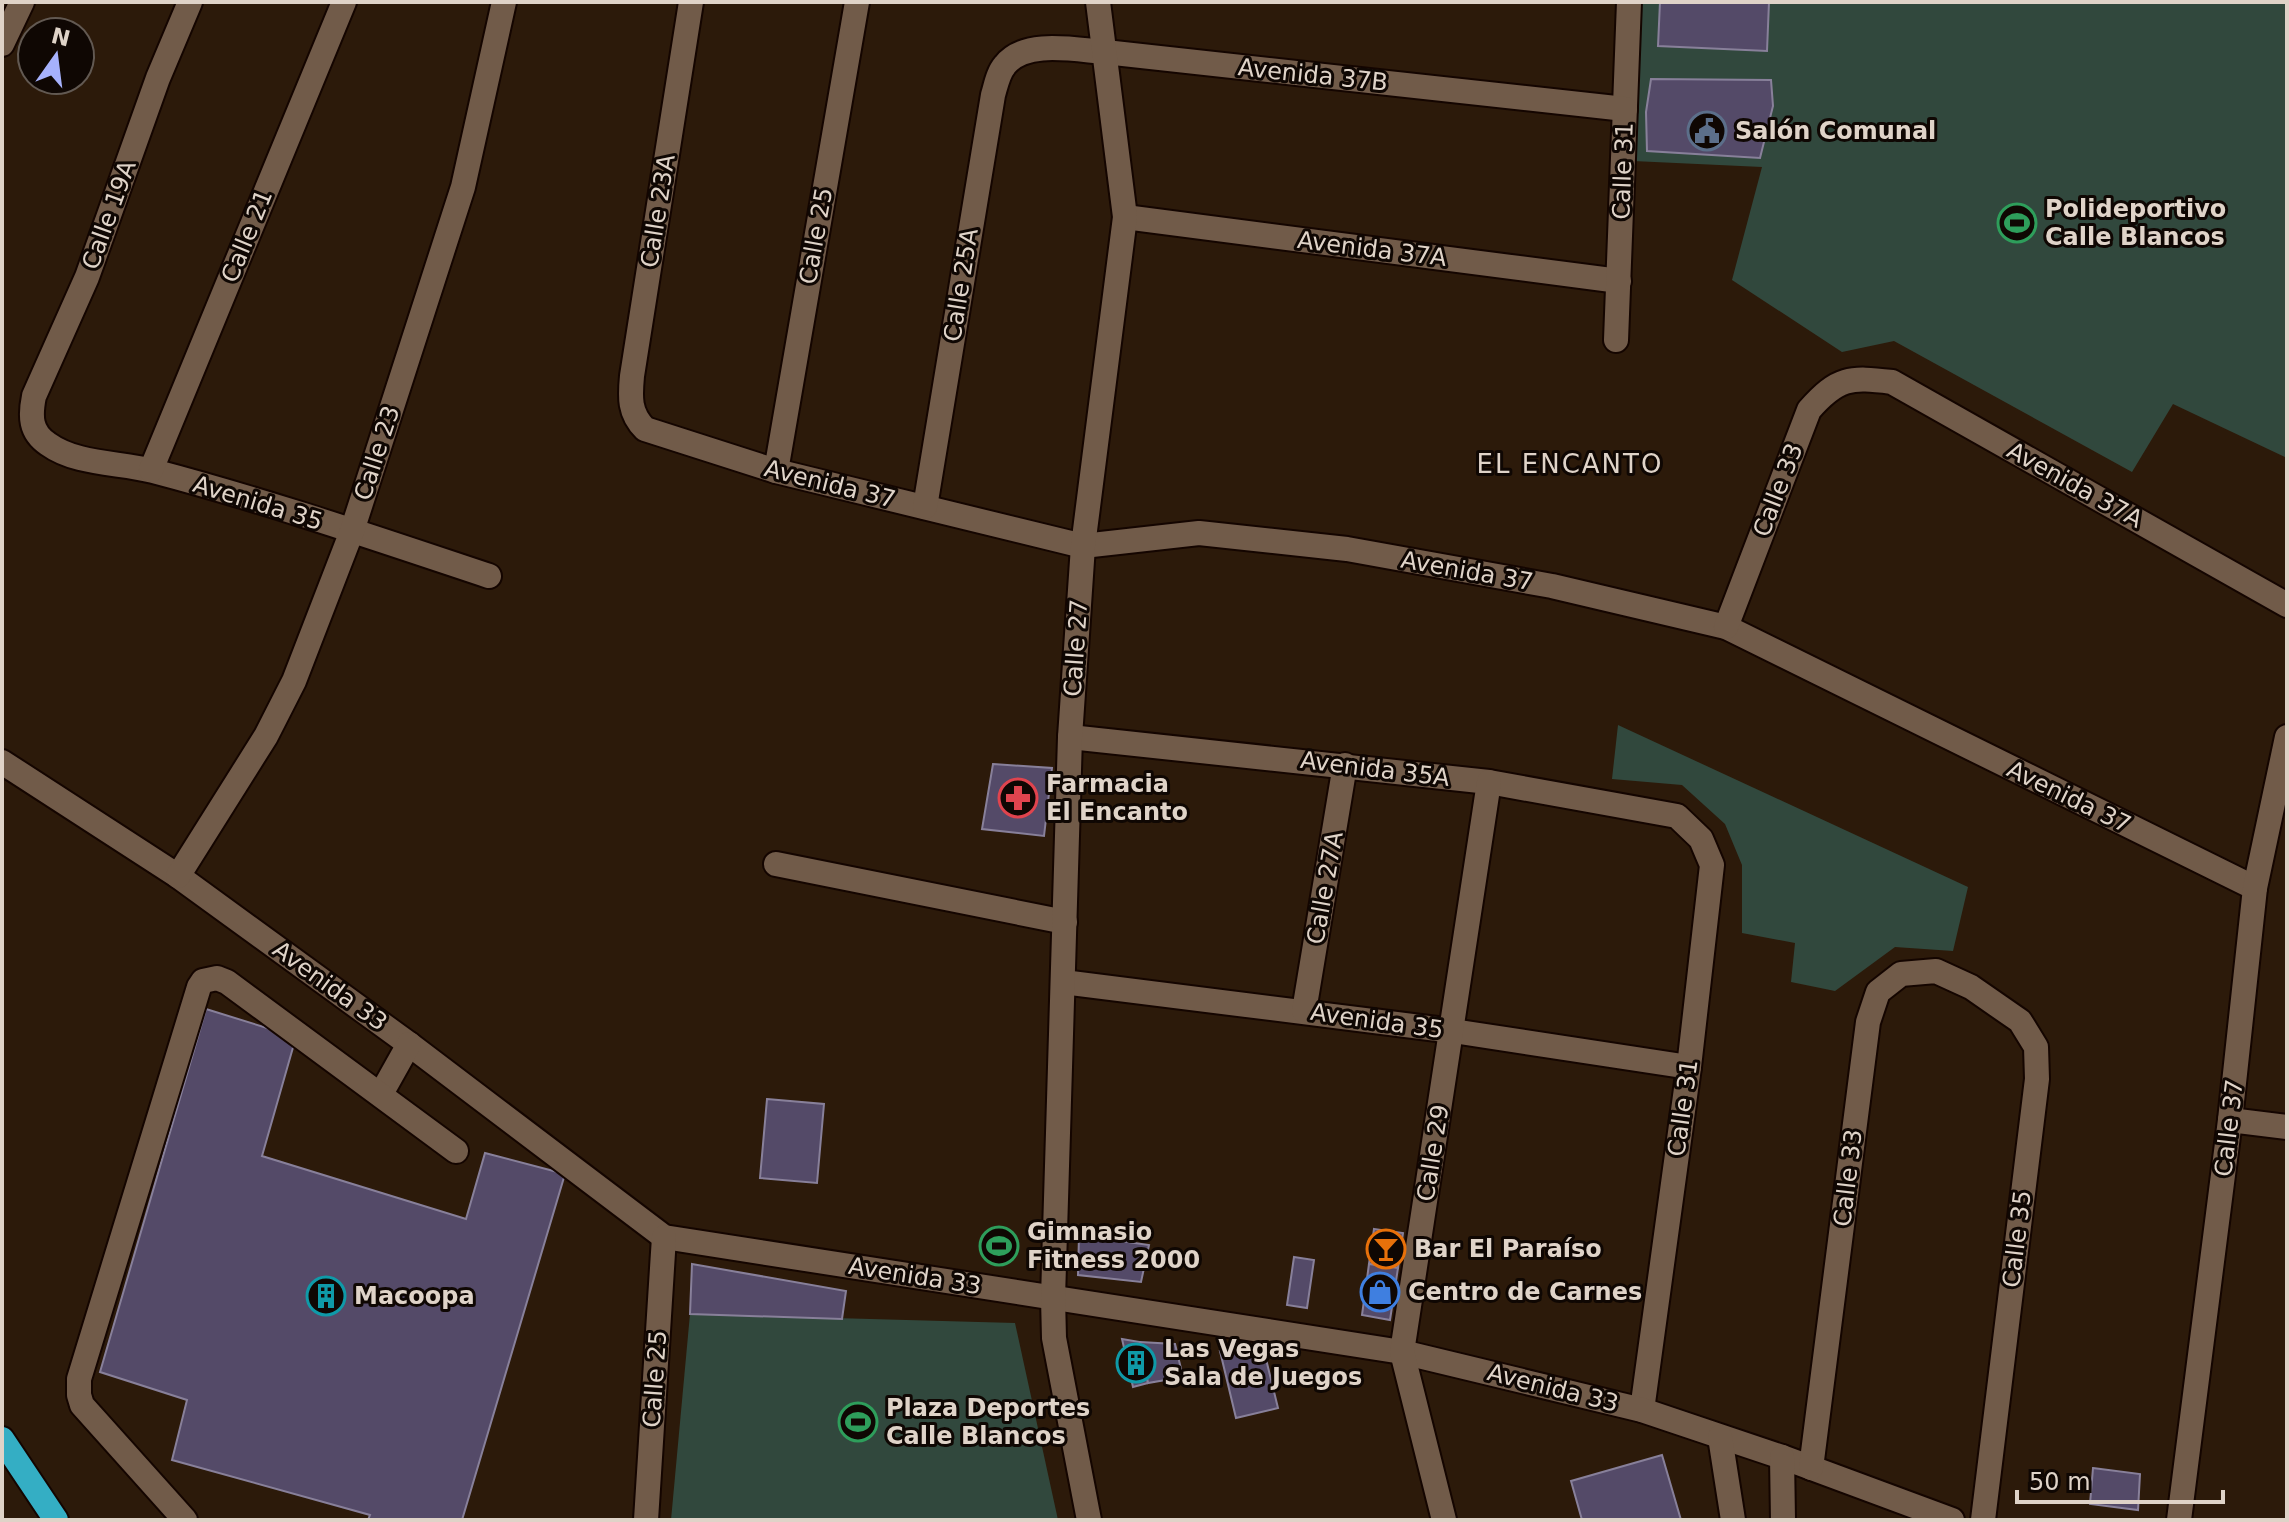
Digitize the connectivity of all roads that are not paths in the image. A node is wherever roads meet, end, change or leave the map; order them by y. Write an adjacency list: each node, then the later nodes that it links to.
1 (22, 2): 9 (street)
2 (190, 2): 18 (street, Calle 19A)
3 (344, 2): 19 (street, Calle 21)
4 (504, 2): 22 (street, Calle 23)
5 (691, 2): 17 (street, Calle 23A)
6 (857, 2): 20 (street, Calle 25)
7 (1098, 2): 10 (street, Calle 27)
8 (1629, 2): 12 (street, Calle 31)
9 (2, 44)
10 (1105, 52): 11 (street, Avenida 37B); 12 (street, Avenida 37B); 13 (street, Calle 27)
11 (1005, 64): 21 (street, Calle 25A)
12 (1625, 109): 14 (street, Calle 31)
13 (1125, 217): 14 (street, Avenida 37A); 23 (street, Calle 27)
14 (1619, 281): 15 (street, Calle 31)
15 (1616, 340)
16 (1858, 378): 25 (street, Avenida 37A); 26 (street, Calle 33)
17 (635, 419): 20 (street, Avenida 37)
18 (32, 427): 19 (street, Avenida 35)
19 (151, 470): 22 (street, Avenida 35)
20 (776, 471): 21 (street, Avenida 37)
21 (925, 507): 23 (street, Avenida 37)
22 (352, 531): 24 (street, Avenida 35); 34 (street, Calle 23)
23 (1083, 546): 26 (street, Avenida 37); 27 (street, Calle 27)
24 (489, 576)
25 (2287, 605)
26 (1726, 627): 35 (street, Avenida 37)
27 (1070, 737): 30 (street, Avenida 35A); 36 (street, Calle 27)
28 (2287, 737): 35 (street, Calle 37)
29 (2, 762): 34 (street, Avenida 33)
30 (1345, 765): 31 (street, Avenida 35A); 39 (street, Calle 27A)
31 (1489, 782): 32 (street, Avenida 35A); 40 (street, Calle 29)
32 (1677, 816): 42 (street, Calle 31)
33 (776, 864): 36 (street)
34 (178, 876): 41 (street, Avenida 33)
35 (2255, 888): 44 (street, Calle 37)
36 (1065, 922): 37 (street, Calle 27)
37 (1063, 982): 39 (street, Avenida 35); 48 (street, Calle 27)
38 (1971, 987): 54 (street, Calle 33); 63 (street, Calle 35)
39 (1304, 1011): 40 (street, Avenida 35)
40 (1453, 1031): 42 (street, Avenida 35); 49 (street, Calle 29)
41 (409, 1044): 43 (street); 47 (street, Avenida 33)
42 (1689, 1067): 50 (street, Calle 31)
43 (381, 1094): 46 (street); 56 (street)
44 (2230, 1120): 45 (street); 64 (street, Calle 37)
45 (2287, 1127)
46 (456, 1151)
47 (664, 1237): 48 (street, Avenida 33); 57 (street, Calle 25)
48 (1053, 1298): 49 (street, Avenida 33); 58 (street, Calle 27)
49 (1402, 1352): 50 (street, Avenida 33); 59 (street, Calle 29)
50 (1642, 1410): 51 (street, Avenida 33)
51 (1720, 1437): 53 (street, Avenida 33); 60 (street)
52 (2, 1439): 55 (highway)
53 (1782, 1457): 54 (street, Avenida 33); 61 (street)
54 (1811, 1468): 62 (street, Avenida 33)
55 (56, 1520)
56 (185, 1520)
57 (646, 1520)
58 (1089, 1520)
59 (1444, 1520)
60 (1733, 1520)
61 (1783, 1520)
62 (1952, 1520)
63 (1983, 1520)
64 (2179, 1520)

